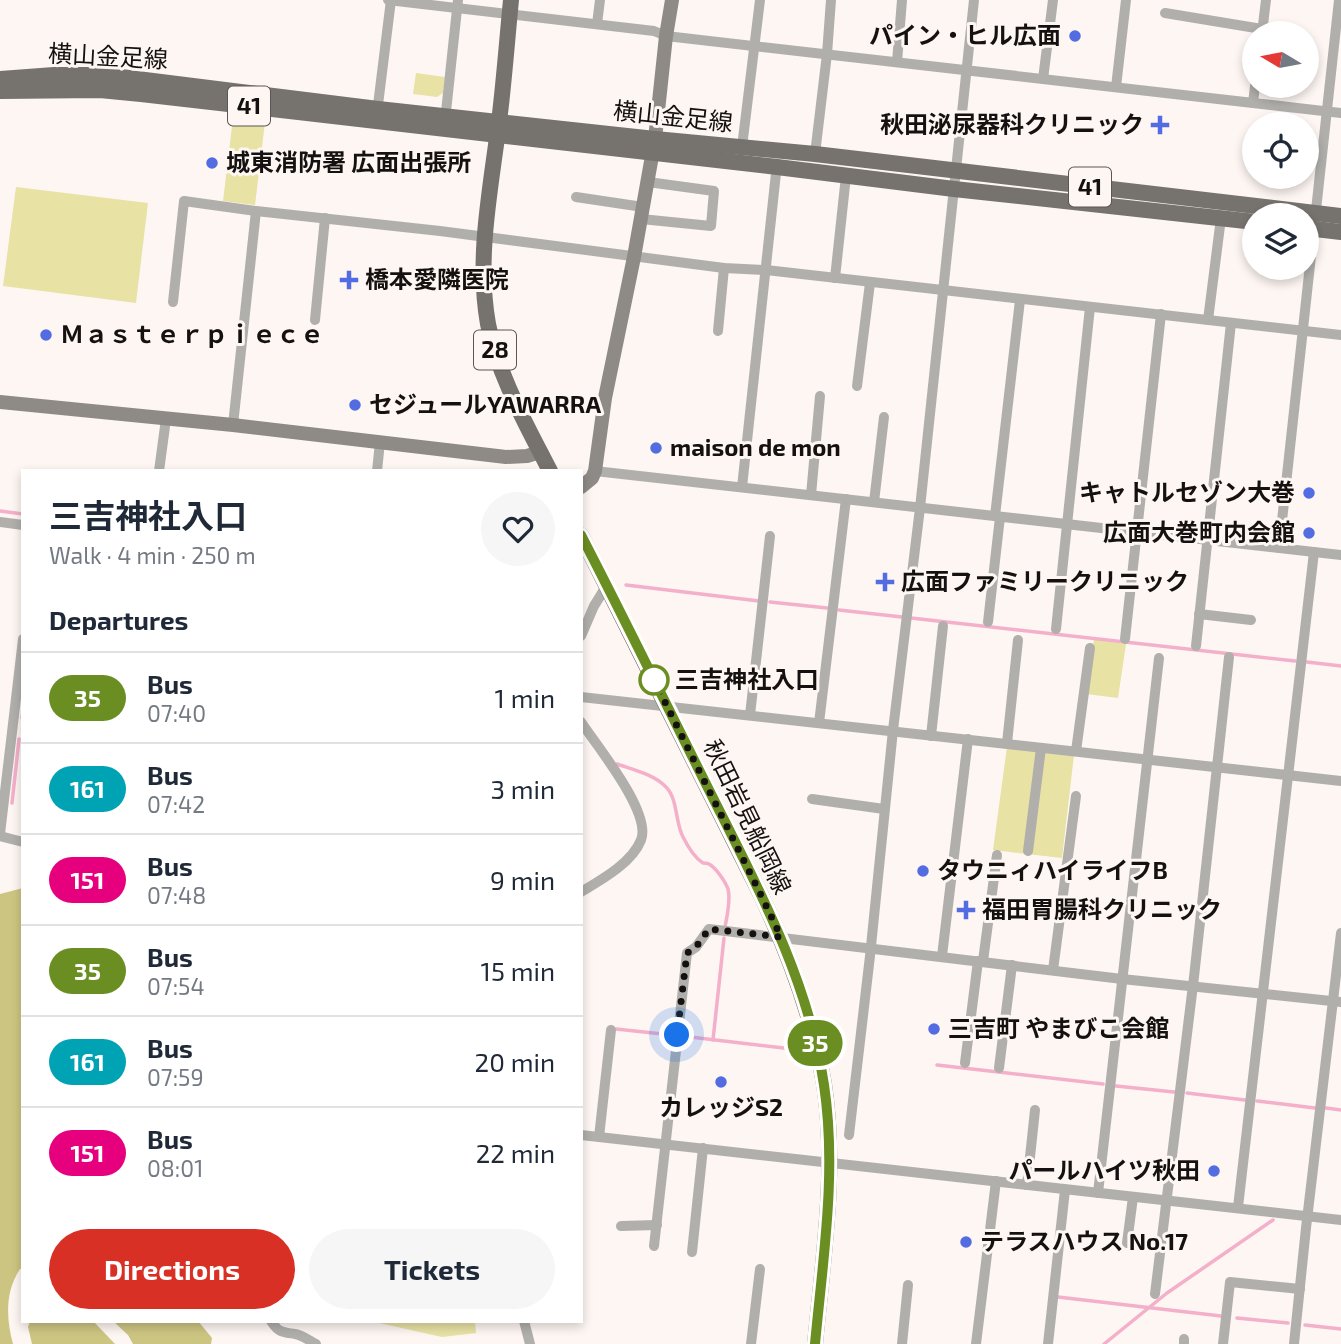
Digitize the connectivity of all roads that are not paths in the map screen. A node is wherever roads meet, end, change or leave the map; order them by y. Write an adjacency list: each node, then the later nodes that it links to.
1 (390, 0): 12 (street); 31 (street)
2 (600, 0): 16 (street)
3 (672, 0): 18 (street)
4 (760, 0): 19 (street)
5 (831, 0): 20 (street)
6 (902, 0): 21 (street)
7 (974, 0): 22 (street)
8 (1053, 0): 24 (street)
9 (1126, 0): 25 (street)
10 (1266, 0): 15 (street)
11 (1339, 0): 29 (street)
12 (458, 4): 13 (street); 32 (street)
13 (510, 7): 16 (street); 33 (main road, 28)
14 (1165, 13): 17 (street)
15 (1263, 21)
16 (597, 24): 18 (street)
17 (1242, 27)
18 (666, 36): 19 (street); 34 (street)
19 (754, 46): 20 (street); 35 (street)
20 (827, 54): 21 (street); 36 (street)
21 (897, 62): 22 (street)
22 (966, 70): 24 (street); 38 (street)
23 (0, 79): 31 (main road, 横山金足線 / 41)
24 (1043, 79): 25 (street)
25 (1116, 87): 28 (street)
26 (0, 91): 31 (main road, 横山金足線 / 41)
27 (1254, 98): 28 (street)
28 (1253, 103): 29 (street)
29 (1326, 111): 30 (street); 43 (street)
30 (1341, 113)
31 (377, 115): 32 (main road, 横山金足線 / 41)
32 (445, 123): 33 (main road, 横山金足線 / 41)
33 (498, 128): 34 (main road, 横山金足線 / 41); 54 (main road, 28)
34 (654, 146): 35 (main road, 横山金足線 / 41); 37 (main road, 横山金足線 / 41); 40 (street)
35 (742, 147): 37 (main road, 横山金足線 / 41)
36 (815, 154): 37 (main road, 横山金足線 / 41); 38 (main road, 横山金足線 / 41)
37 (778, 159): 39 (main road, 横山金足線 / 41); 57 (street)
38 (956, 171): 41 (street); 46 (main road, 横山金足線 / 41)
39 (846, 176): 41 (main road, 横山金足線 / 41); 58 (street)
40 (648, 182): 45 (street); 45 (street)
41 (954, 189): 49 (main road, 横山金足線 / 41); 61 (street)
42 (576, 197): 45 (street)
43 (1314, 203)
44 (256, 211): 48 (street); 63 (street); 77 (street)
45 (642, 213): 55 (street)
46 (1242, 213)
47 (1341, 216): 51 (main road, 横山金足線 / 41)
48 (326, 218): 54 (street); 66 (street)
49 (1221, 218): 50 (main road, 横山金足線 / 41); 67 (street)
50 (1242, 220)
51 (1319, 221)
52 (1319, 225): 53 (main road, 横山金足線 / 41)
53 (1341, 232)
54 (485, 236): 55 (street); 79 (main road, 28)
55 (634, 257): 56 (street); 83 (street)
56 (724, 268): 57 (street); 69 (street)
57 (766, 270): 58 (street); 85 (street)
58 (835, 278): 60 (street)
59 (1307, 280): 70 (street)
60 (870, 283): 61 (street); 72 (street)
61 (943, 290): 62 (street); 89 (street)
62 (1020, 300): 64 (street); 90 (street)
63 (173, 302)
64 (1090, 307): 65 (street); 92 (street)
65 (1161, 314): 67 (street); 94 (street)
66 (314, 320)
67 (1208, 320): 68 (street)
68 (1231, 323): 70 (street); 97 (street)
69 (718, 331)
70 (1303, 331): 71 (street); 98 (street)
71 (1341, 335)
72 (857, 386)
73 (820, 396): 86 (street)
74 (0, 402): 76 (street)
75 (884, 417): 88 (street)
76 (166, 419): 77 (street); 80 (street)
77 (233, 425): 78 (street)
78 (380, 442): 79 (street); 81 (street)
79 (540, 452): 82 (main road, 28)
80 (159, 469)
81 (377, 469)
82 (549, 469)
83 (595, 471): 84 (street); 85 (street)
84 (583, 485)
85 (742, 487): 86 (street)
86 (811, 495): 87 (street)
87 (846, 499): 88 (street); 118 (street)
88 (874, 502): 89 (street)
89 (920, 508): 90 (street); 121 (street)
90 (998, 516): 92 (street); 104 (street)
91 (0, 522): 93 (street)
92 (1068, 524): 94 (street); 106 (street)
93 (21, 525)
94 (1138, 532): 97 (street); 108 (street)
95 (770, 536): 117 (street)
96 (583, 539): 101 (main road, 秋田岩見船岡線)
97 (1208, 540): 98 (street); 102 (street)
98 (1279, 548): 99 (street)
99 (1314, 551): 100 (street); 129 (street)
100 (1341, 555)
101 (607, 585): 107 (street); 116 (main road, 秋田岩見船岡線)
102 (1199, 614): 103 (street); 110 (street)
103 (1251, 620)
104 (988, 621)
105 (943, 626): 122 (street)
106 (1056, 629)
107 (583, 631)
108 (1125, 639)
109 (1018, 640): 124 (street)
110 (1196, 646)
111 (1090, 648): 126 (street)
112 (1159, 657): 127 (street)
113 (1229, 657): 128 (street)
114 (21, 660): 120 (street)
115 (583, 697): 116 (street)
116 (666, 706): 117 (street); 140 (main road, 秋田岩見船岡線)
117 (750, 715): 118 (street)
118 (819, 723): 121 (street)
119 (583, 725): 138 (street)
120 (17, 728): 134 (street)
121 (893, 730): 122 (street); 133 (street)
122 (932, 736): 123 (street)
123 (968, 739): 124 (street); 142 (street)
124 (1007, 743): 125 (street)
125 (1041, 748): 126 (street); 136 (street)
126 (1076, 751): 127 (street)
127 (1147, 760): 128 (street); 146 (street)
128 (1217, 767): 129 (street); 147 (street)
129 (1287, 775): 130 (street); 148 (street)
130 (1341, 781)
131 (1076, 796): 145 (street)
132 (813, 799): 133 (street)
133 (884, 810): 141 (street)
134 (0, 835): 135 (street)
135 (21, 841)
136 (1028, 851)
137 (997, 855): 143 (street)
138 (583, 891)
139 (1341, 933): 149 (street)
140 (781, 937): 141 (street); 157 (street); 159 (main road, 秋田岩見船岡線)
141 (870, 948): 142 (street); 155 (street)
142 (942, 956): 143 (street)
143 (981, 961): 144 (street); 151 (street)
144 (1012, 965): 145 (street); 152 (street)
145 (1053, 970): 146 (street)
146 (1122, 979): 147 (street); 163 (street)
147 (1192, 987): 148 (street); 165 (street)
148 (1263, 993): 149 (street); 166 (street)
149 (1337, 1002): 167 (street)
150 (611, 1030): 156 (street)
151 (965, 1063)
152 (999, 1068)
153 (1035, 1110): 161 (street)
154 (583, 1135): 156 (street)
155 (849, 1135)
156 (598, 1137): 157 (street)
157 (665, 1144): 158 (street); 169 (street)
158 (703, 1148): 159 (street); 173 (street)
159 (829, 1162): 160 (street); 183 (main road, 秋田岩見船岡線)
160 (996, 1181): 161 (street); 185 (street)
161 (1027, 1185): 162 (street)
162 (1065, 1190): 163 (street); 186 (street)
163 (1098, 1193): 164 (street)
164 (1133, 1197): 165 (street); 171 (street)
165 (1167, 1201): 166 (street); 177 (street)
166 (1238, 1208): 167 (street)
167 (1307, 1216): 168 (street); 176 (street)
168 (1341, 1220)
169 (657, 1225): 170 (street); 172 (street)
170 (621, 1226)
171 (1127, 1243)
172 (654, 1246)
173 (692, 1252)
174 (760, 1269): 182 (street)
175 (908, 1285): 184 (street)
176 (1300, 1289): 187 (street); 188 (street)
177 (1155, 1294)
178 (272, 1323): 180 (street)
179 (525, 1323): 181 (street)
180 (316, 1344)
181 (530, 1344)
182 (751, 1344)
183 (815, 1344)
184 (902, 1344)
185 (976, 1344)
186 (1048, 1344)
187 (1223, 1344)
188 (1294, 1344)

